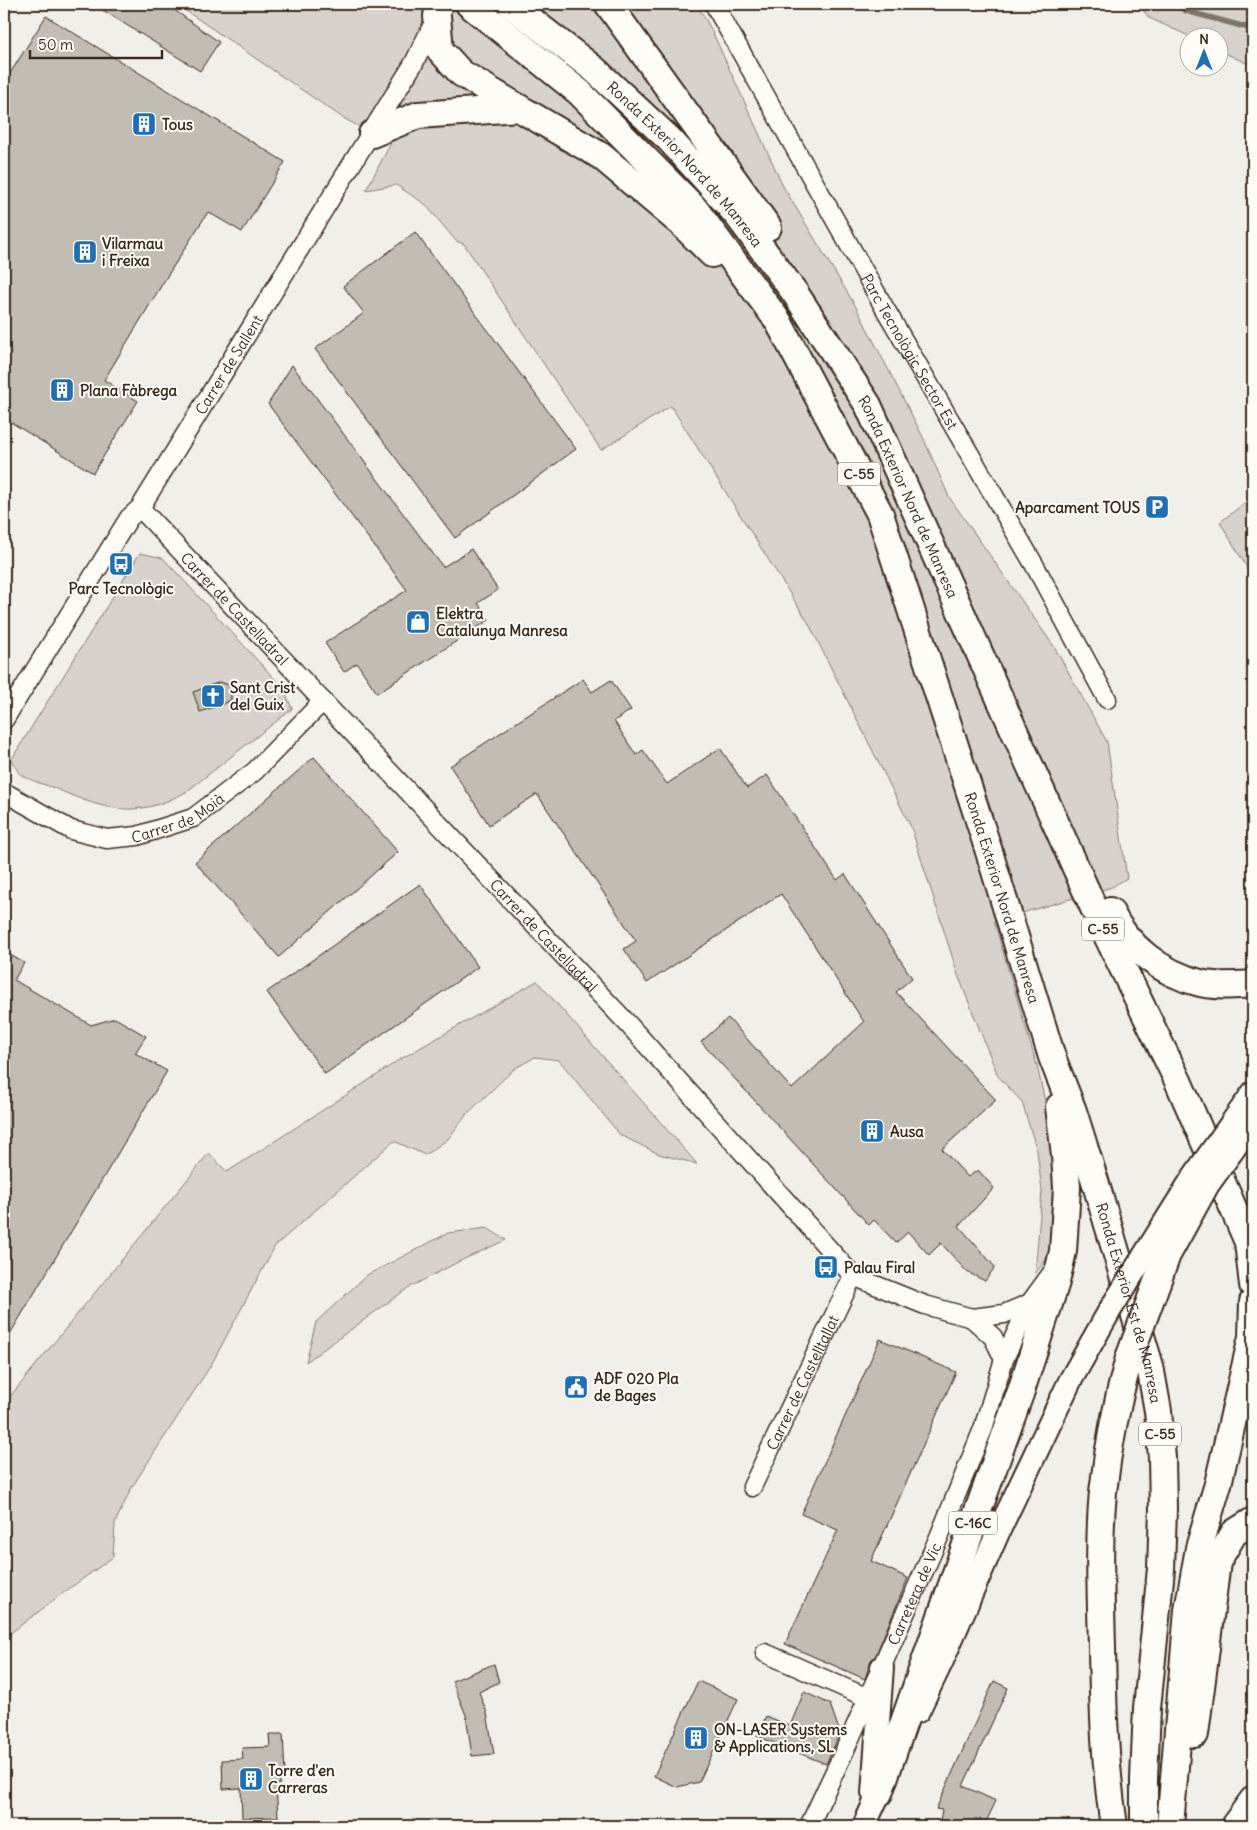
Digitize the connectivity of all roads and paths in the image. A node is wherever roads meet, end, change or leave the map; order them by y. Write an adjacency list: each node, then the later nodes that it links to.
1 (510, 4): 9 (highway, Ronda Exterior Nord de Manresa / C-55)
2 (608, 4): 9 (highway)
3 (714, 4): 11 (street, Parc Tecnològic Sector Est)
4 (470, 5): 8 (highway, Ronda Exterior Nord de Manresa / C-55)
5 (441, 10): 6 (highway); 7 (street, Carrer de Sallent)
6 (519, 108): 7 (highway); 8 (highway)
7 (372, 134): 10 (street, Carrer de Sallent)
8 (778, 321): 17 (highway, Ronda Exterior Nord de Manresa / C-55)
9 (868, 405): 14 (highway, Ronda Exterior Nord de Manresa / C-55)
10 (140, 508): 12 (street, Carrer de Castelladral); 13 (street, Carrer de Sallent)
11 (1107, 699)
12 (323, 701): 15 (street, Carrer de Moià); 23 (street, Carrer de Castelladral)
13 (4, 720)
14 (1033, 774): 16 (highway); 18 (highway, Ronda Exterior Nord de Manresa / C-55)
15 (4, 792)
16 (1253, 984)
17 (1052, 1057): 22 (highway, C-16C); 39 (highway, Ronda Exterior Est de Manresa / C-55)
18 (1178, 1082): 21 (highway); 24 (highway, C-55)
19 (1253, 1093): 20 (main road, C-16C)
20 (1243, 1124): 35 (main road, C-16C, bridge); 38 (highway, bridge)
21 (1253, 1217)
22 (1063, 1251): 26 (street, Carretera de Vic); 35 (highway, C-16C)
23 (853, 1276): 27 (street, Carrer de Castelladral); 29 (street, Carrer de Castelltallat)
24 (1253, 1285)
25 (1253, 1302): 40 (highway)
26 (1030, 1303): 27 (street, Carrer de Castelladral); 28 (street, Carretera de Vic)
27 (972, 1318): 28 (street, Carrer de Castelladral)
28 (1004, 1359): 32 (street, Carretera de Vic)
29 (752, 1487)
30 (1253, 1521): 41 (highway)
31 (765, 1653): 33 (street)
32 (882, 1667): 33 (street, Carretera de Vic); 35 (main road)
33 (868, 1698): 37 (street, Carretera de Vic)
34 (1253, 1800): 42 (highway)
35 (872, 1810)
36 (1253, 1818): 43 (main road)
37 (809, 1826)
38 (1114, 1826)
39 (1144, 1826)
40 (1170, 1826)
41 (1185, 1826)
42 (1234, 1826)
43 (1247, 1826)

